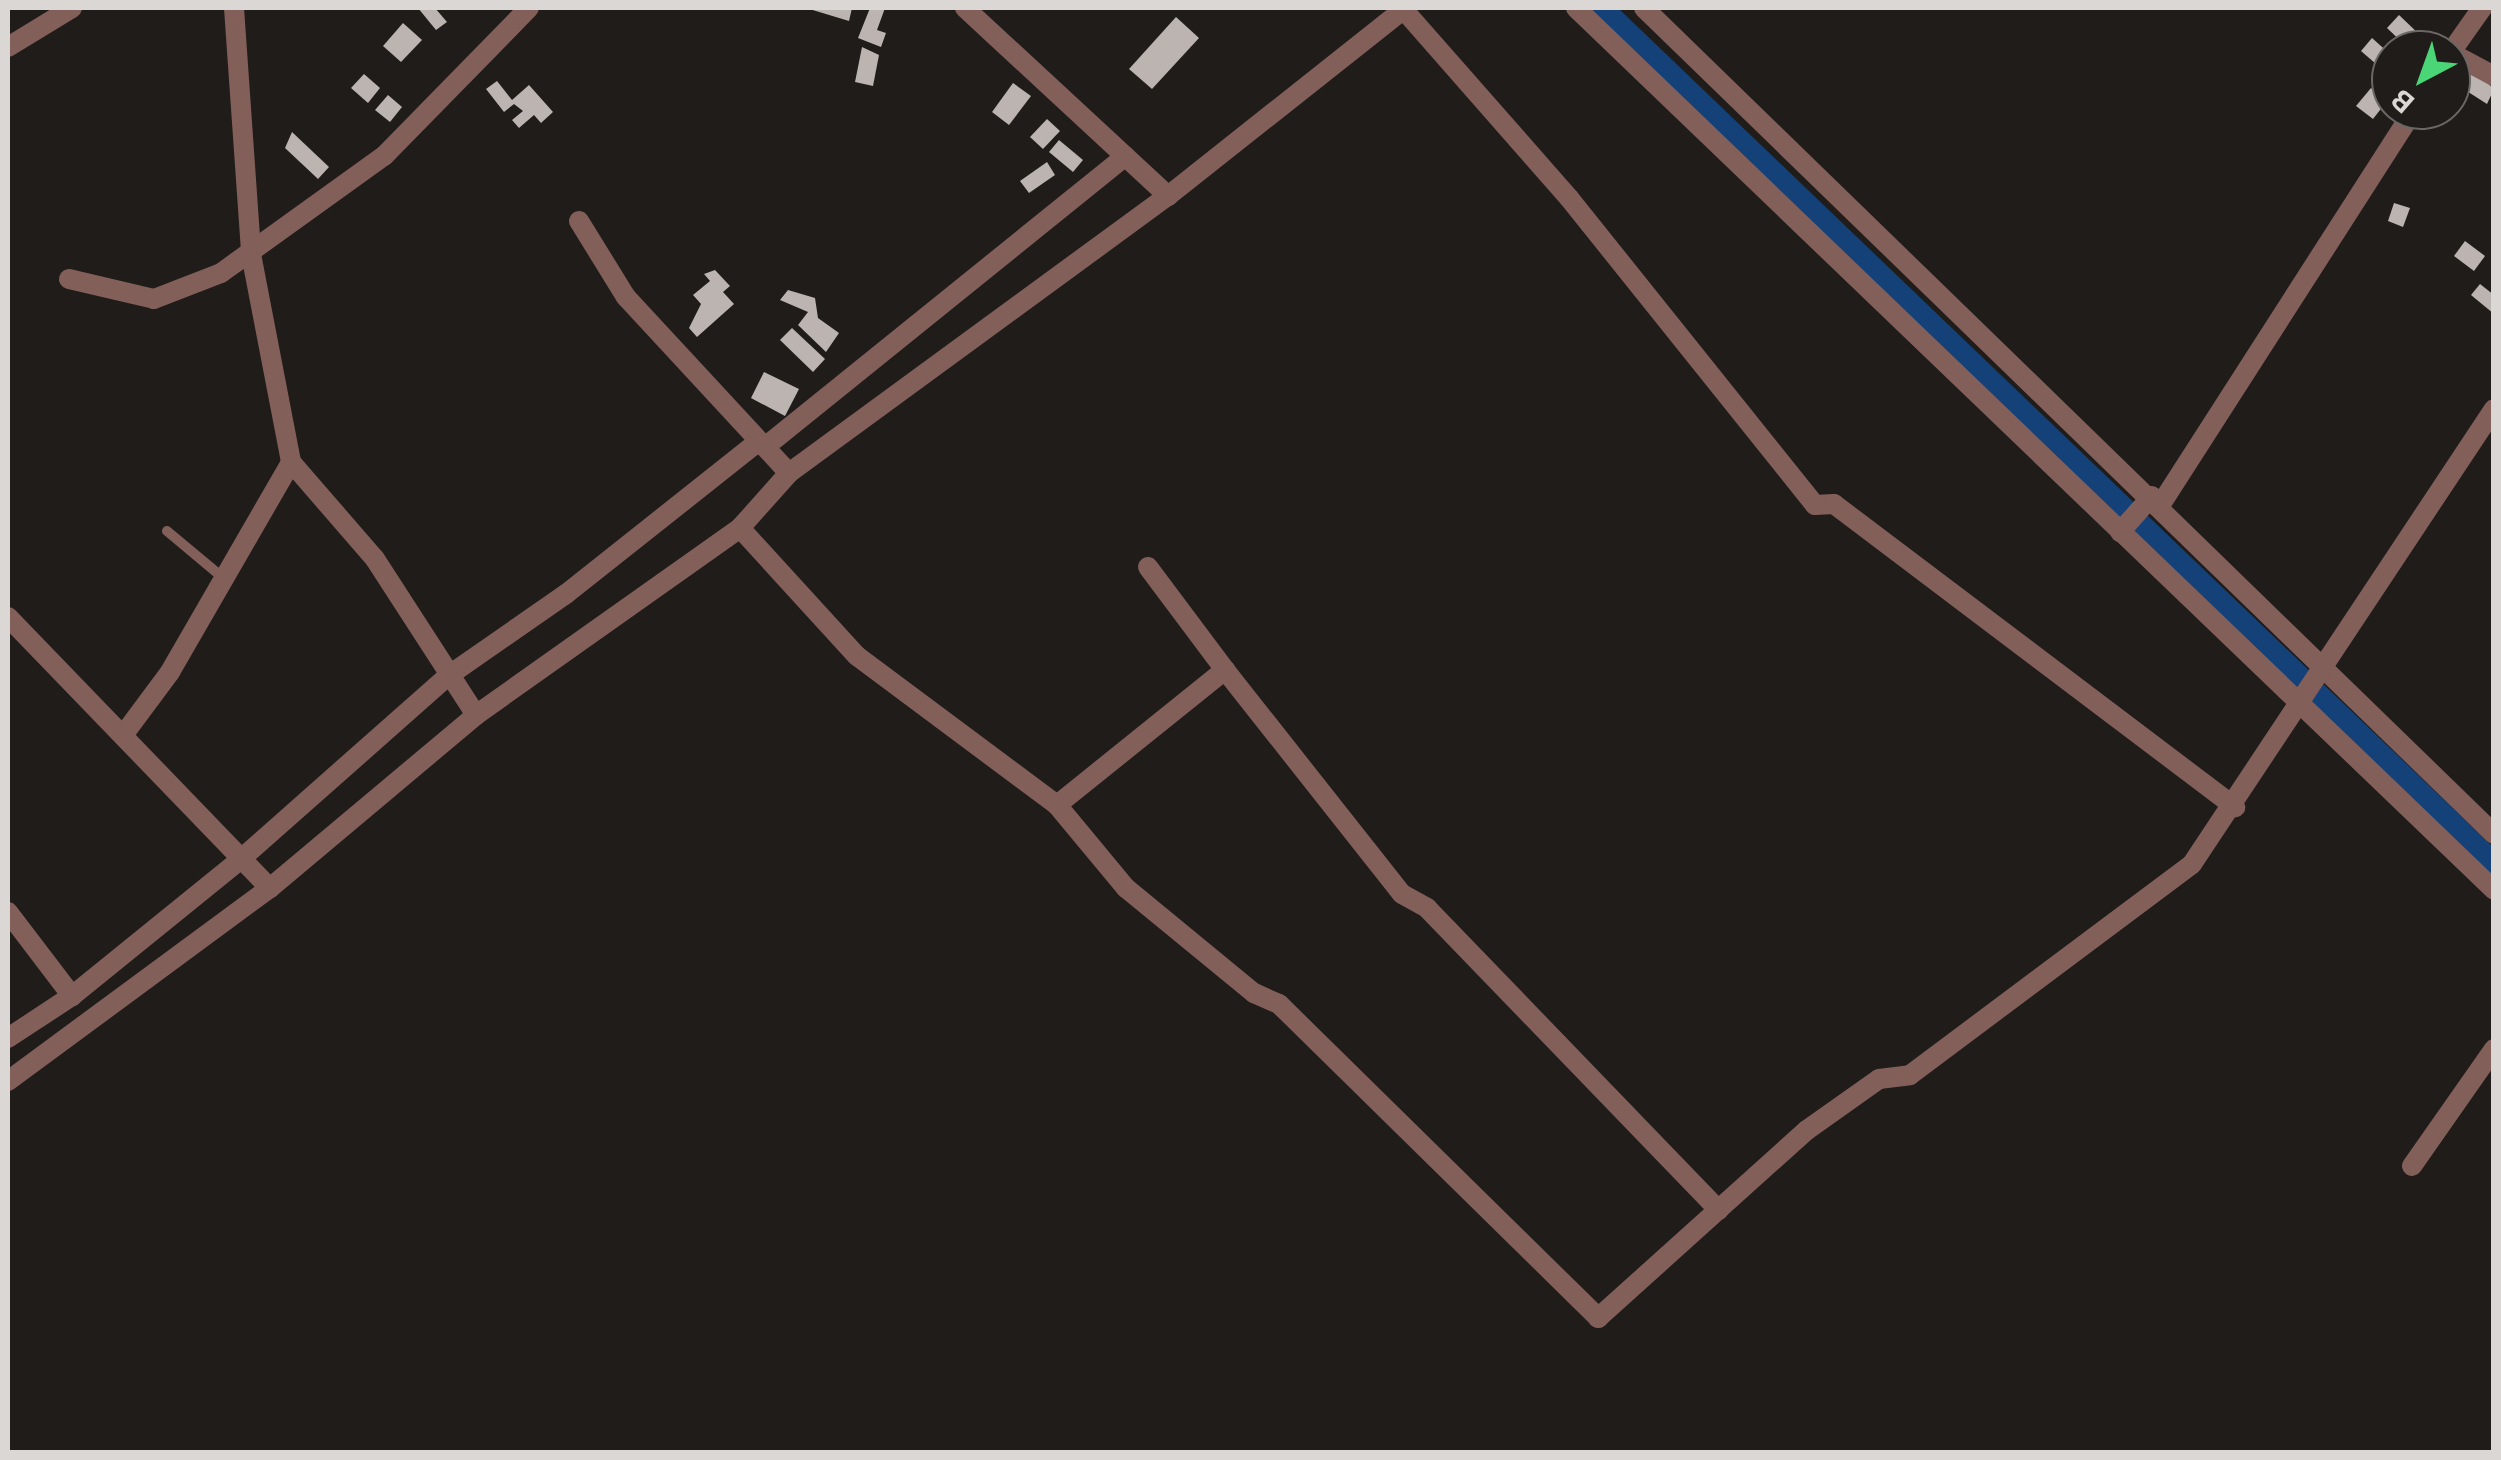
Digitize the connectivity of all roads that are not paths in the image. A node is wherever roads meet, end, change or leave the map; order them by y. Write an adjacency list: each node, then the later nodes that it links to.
1 (72, 8): 10 (street)
2 (234, 8): 17 (street)
3 (529, 8): 17 (street)
4 (964, 8): 14 (street)
5 (1404, 8): 15 (street); 37 (street)
6 (1576, 8): 25 (street)
7 (1644, 8): 23 (street)
8 (2482, 8): 9 (street)
9 (2467, 30)
10 (8, 48)
11 (2471, 64): 12 (street)
12 (2494, 76)
13 (2401, 130): 23 (street)
14 (1125, 156): 15 (street); 20 (street)
15 (1168, 196): 22 (street)
16 (579, 221): 20 (street)
17 (251, 254): 18 (street); 21 (street)
18 (69, 279)
19 (2494, 409): 30 (street)
20 (762, 444): 22 (street); 32 (street)
21 (291, 462): 28 (street); 32 (street)
22 (789, 473): 24 (street)
23 (2153, 501): 25 (street); 30 (street)
24 (740, 528): 34 (street); 36 (street)
25 (2124, 528): 33 (street)
26 (167, 531): 28 (lane)
27 (1148, 567): 31 (street)
28 (222, 577): 35 (street)
29 (8, 617): 35 (street)
30 (2321, 666): 33 (street); 38 (street)
31 (1226, 670): 36 (street); 49 (street)
32 (448, 676): 34 (street); 39 (street)
33 (2298, 703): 37 (street); 41 (street)
34 (476, 715): 40 (street)
35 (124, 734): 39 (street)
36 (1056, 804): 49 (street)
37 (2235, 807): 49 (street)
38 (2494, 834)
39 (241, 859): 40 (street); 43 (street)
40 (270, 888): 46 (street)
41 (2494, 890)
42 (8, 912): 43 (street)
43 (72, 996): 44 (street)
44 (10, 1032): 46 (street)
45 (2494, 1049): 48 (street)
46 (37, 1058): 47 (street)
47 (8, 1082)
48 (2412, 1166)
49 (1720, 1210)

